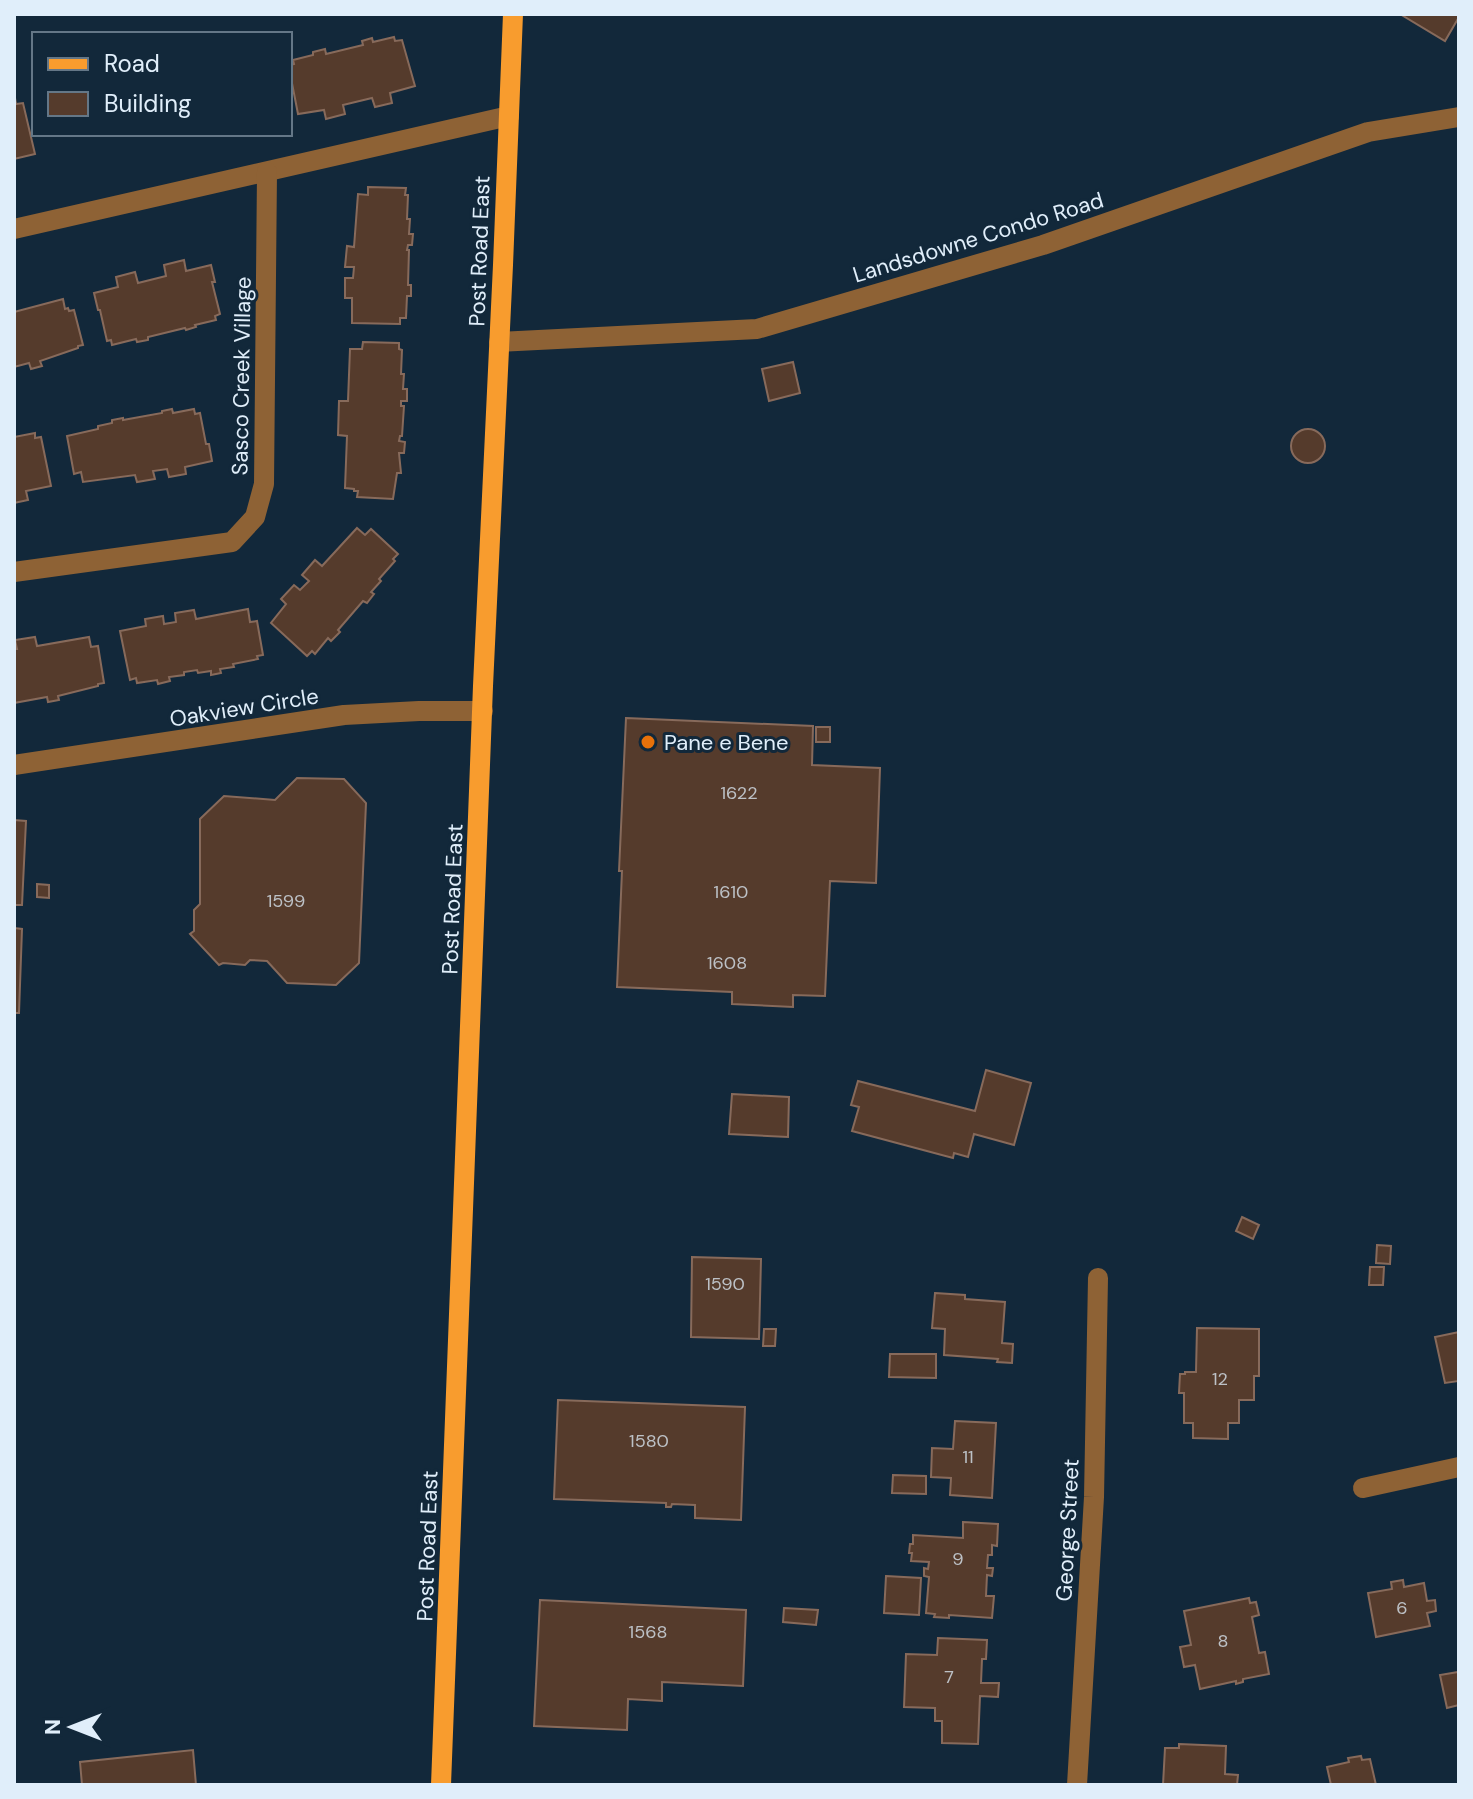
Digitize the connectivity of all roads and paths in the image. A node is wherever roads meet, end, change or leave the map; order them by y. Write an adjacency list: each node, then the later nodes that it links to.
1 (513, 14): 2 (main road, Post Road East)
2 (509, 116): 4 (street); 6 (main road, Post Road East)
3 (1459, 117): 6 (street, Landsdowne Condo Road)
4 (267, 172): 5 (street); 7 (street, Sasco Creek Village)
5 (14, 229)
6 (499, 342): 8 (main road, Post Road East)
7 (14, 572)
8 (483, 711): 9 (street, Oakview Circle); 13 (main road, Post Road East)
9 (14, 765)
10 (1098, 1278): 14 (street, George Street)
11 (1459, 1467): 12 (street)
12 (1363, 1488)
13 (441, 1785)
14 (1077, 1785)

